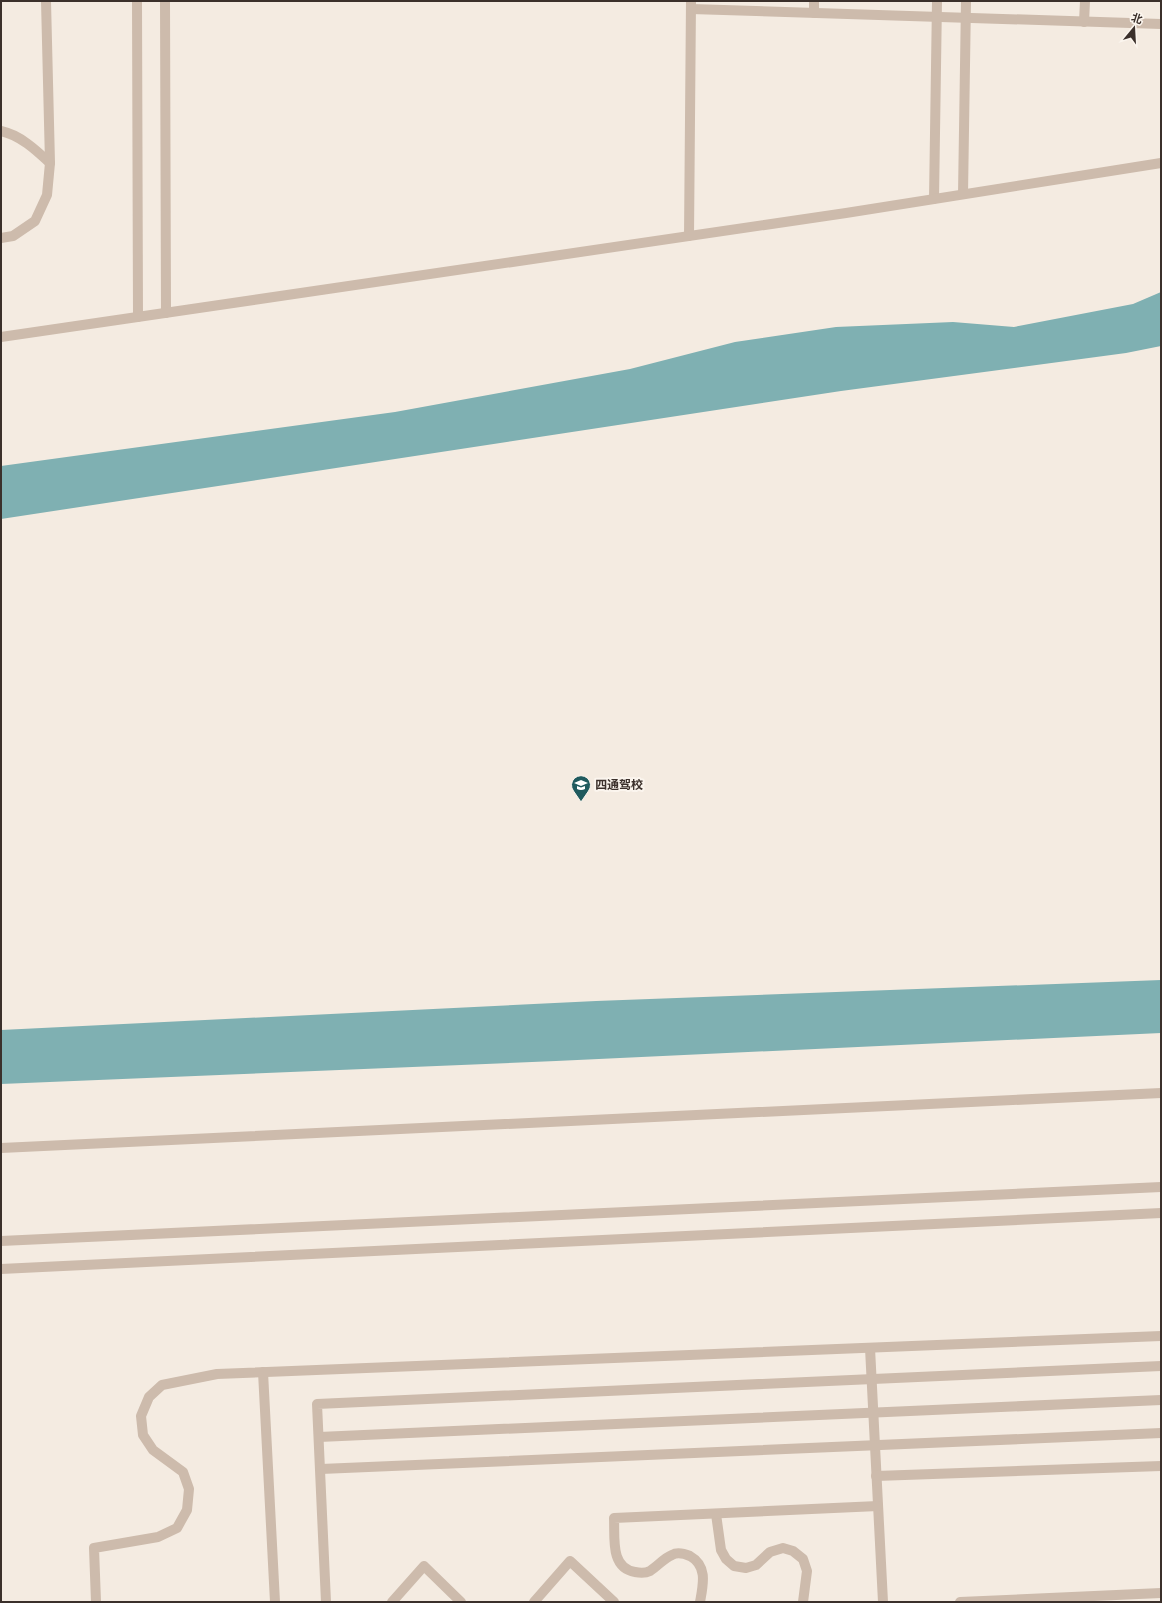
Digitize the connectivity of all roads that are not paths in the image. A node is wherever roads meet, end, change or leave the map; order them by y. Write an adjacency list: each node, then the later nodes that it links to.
1 (46, 1): 15 (lane)
2 (137, 1): 22 (lane)
3 (165, 1): 21 (lane)
4 (814, 1): 9 (lane)
5 (937, 1): 10 (lane)
6 (966, 1): 11 (lane)
7 (1085, 1): 12 (lane)
8 (691, 5): 9 (lane); 19 (lane)
9 (814, 13): 10 (lane)
10 (937, 17): 11 (lane); 18 (lane)
11 (966, 18): 12 (lane); 17 (lane)
12 (1084, 22): 13 (lane)
13 (1161, 24)
14 (1, 131): 15 (lane)
15 (50, 163): 20 (lane)
16 (1161, 163): 17 (lane)
17 (963, 194): 18 (lane)
18 (934, 199): 19 (lane)
19 (690, 236): 21 (lane)
20 (1, 238)
21 (166, 313): 22 (lane)
22 (138, 317): 23 (lane)
23 (1, 337)
24 (1161, 1093): 25 (lane)
25 (1, 1148)
26 (1161, 1187): 28 (lane)
27 (1161, 1213): 29 (lane)
28 (1, 1242)
29 (1, 1269)
30 (1161, 1336): 31 (lane)
31 (870, 1348): 33 (lane); 34 (lane)
32 (1161, 1366): 34 (lane)
33 (263, 1372): 46 (lane); 47 (lane)
34 (871, 1379): 36 (lane); 38 (lane)
35 (1161, 1400): 36 (lane)
36 (873, 1413): 38 (lane); 39 (lane)
37 (1161, 1433): 39 (lane)
38 (319, 1437): 41 (lane)
39 (875, 1445): 41 (lane); 42 (lane)
40 (1161, 1466): 42 (lane)
41 (320, 1469): 48 (lane)
42 (876, 1476): 43 (lane)
43 (878, 1506): 44 (lane); 55 (lane)
44 (716, 1514): 53 (lane); 54 (lane)
45 (1161, 1593): 56 (lane)
46 (96, 1602)
47 (275, 1602)
48 (326, 1602)
49 (392, 1602): 50 (lane)
50 (461, 1602)
51 (534, 1602): 52 (lane)
52 (614, 1602)
53 (700, 1602)
54 (803, 1602)
55 (883, 1602)
56 (960, 1602)

